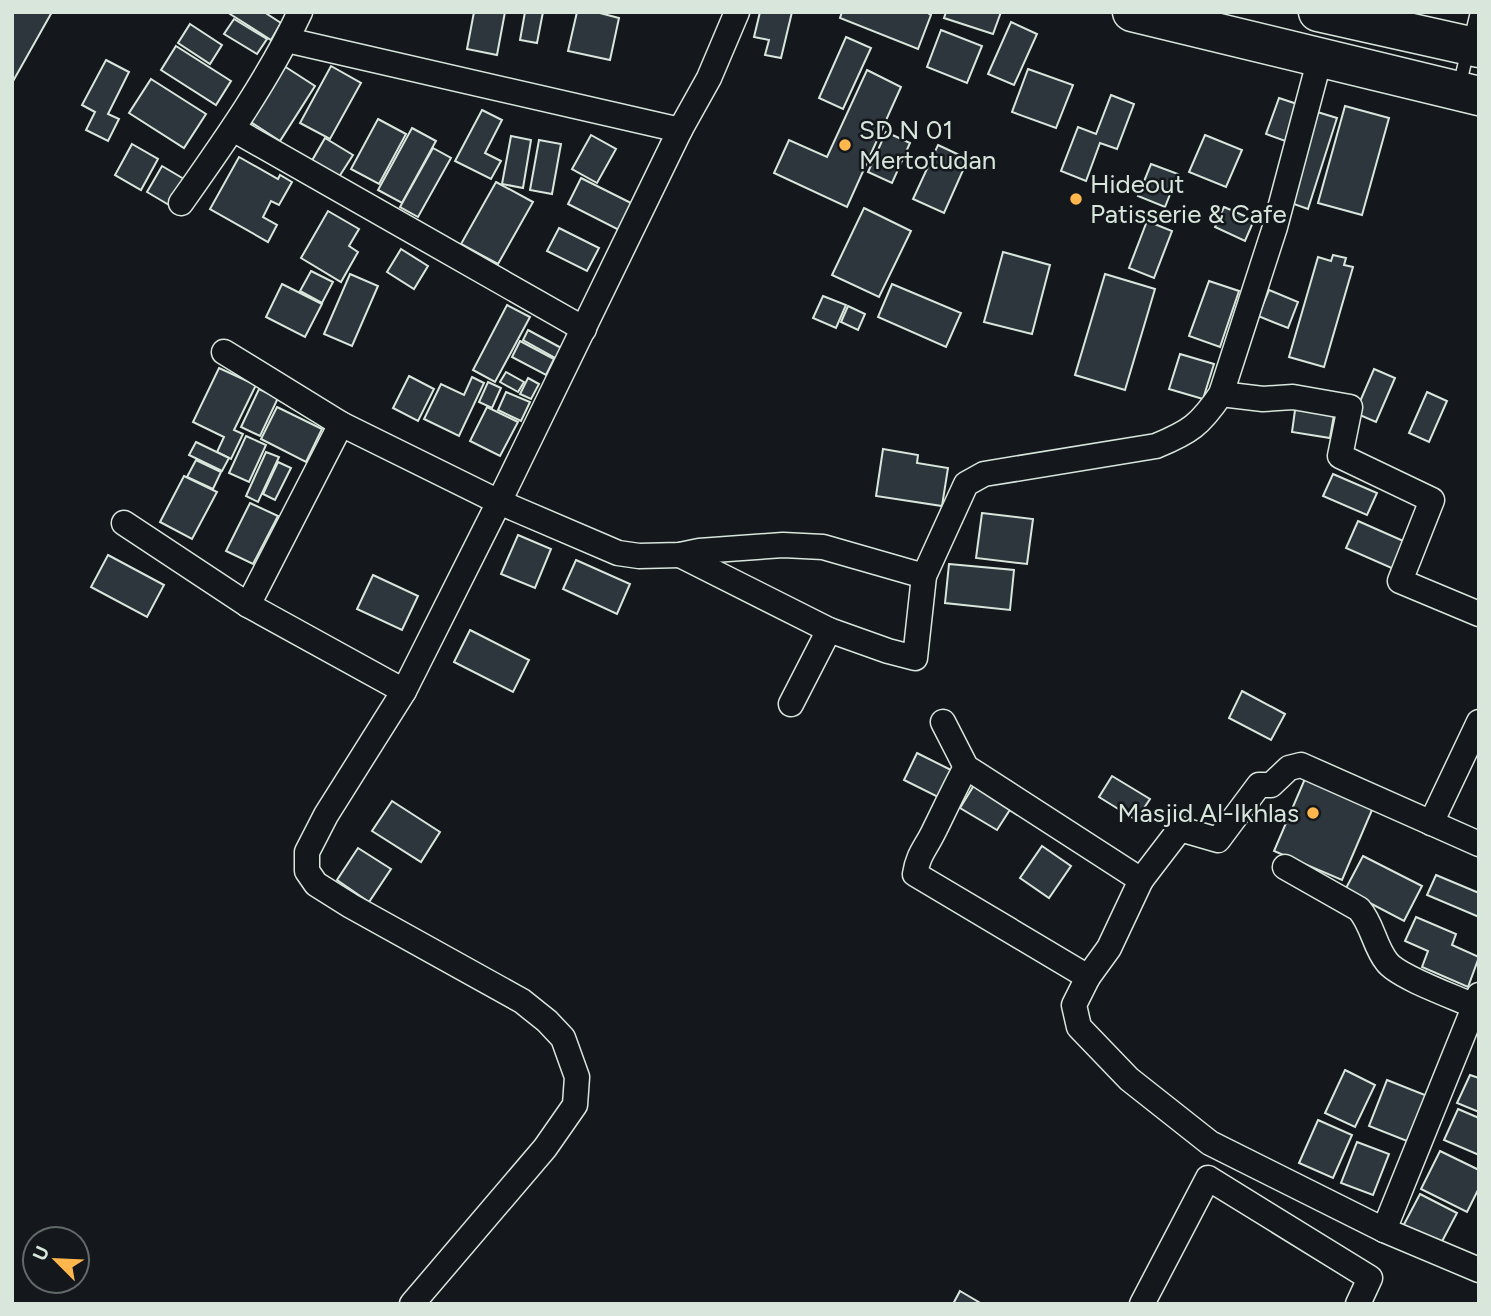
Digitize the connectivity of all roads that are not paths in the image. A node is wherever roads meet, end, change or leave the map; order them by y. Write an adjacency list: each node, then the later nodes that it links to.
1 (300, 12): 6 (street)
2 (737, 12): 10 (street)
3 (1132, 12): 7 (highway)
4 (1318, 12): 5 (highway)
5 (1475, 35): 8 (lane)
6 (287, 40): 9 (street); 10 (street)
7 (1320, 58): 8 (highway); 14 (street)
8 (1468, 94)
9 (233, 129): 11 (street); 12 (street)
10 (680, 130): 12 (street)
11 (181, 203)
12 (584, 329): 16 (street)
13 (224, 352): 15 (street)
14 (1221, 394): 19 (street); 21 (street)
15 (341, 424): 16 (street); 20 (street)
16 (499, 502): 18 (street); 23 (street)
17 (124, 523): 20 (street)
18 (690, 553): 19 (street); 22 (street)
19 (923, 576): 22 (street)
20 (248, 605): 23 (street)
21 (1479, 614)
22 (829, 630): 24 (street)
23 (404, 691): 36 (street)
24 (791, 704)
25 (943, 722): 27 (street)
26 (1479, 722): 28 (street)
27 (966, 767): 31 (street); 32 (street)
28 (1431, 823): 29 (street); 31 (street)
29 (1479, 844)
30 (1285, 867): 33 (street)
31 (1141, 880): 32 (street)
32 (1088, 977): 34 (street)
33 (1476, 1001): 34 (street)
34 (1384, 1230): 35 (street)
35 (1479, 1269)
36 (412, 1304)
37 (1142, 1304): 38 (street)
38 (1358, 1304)

